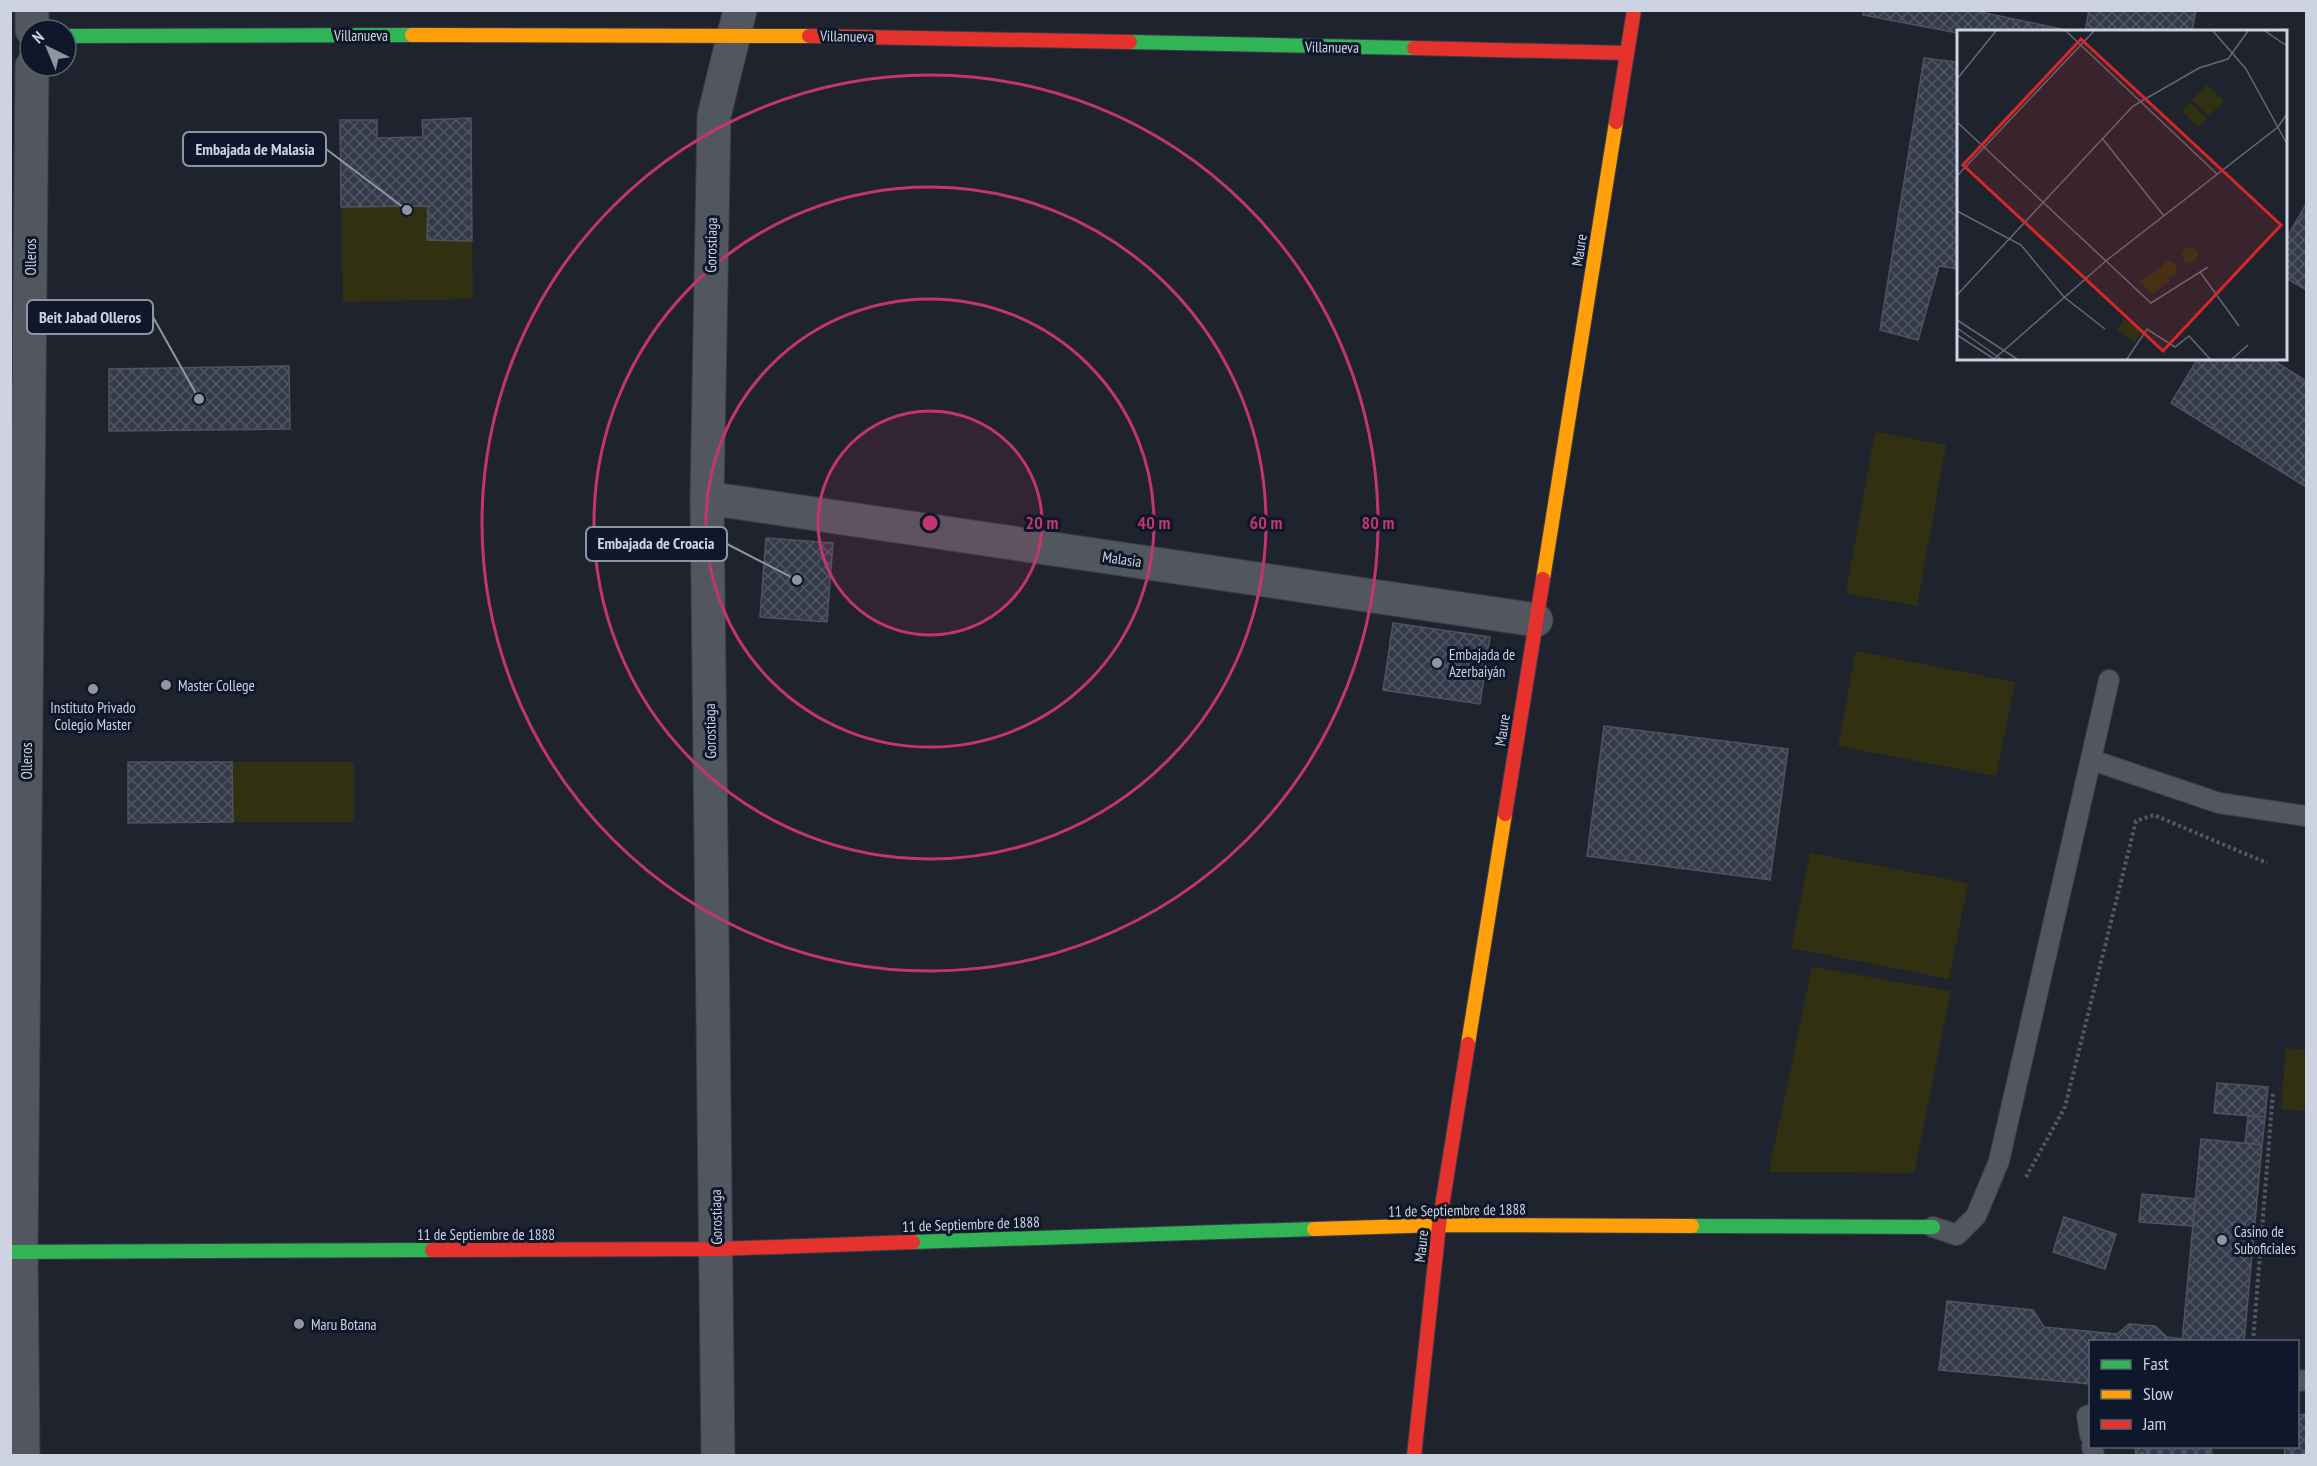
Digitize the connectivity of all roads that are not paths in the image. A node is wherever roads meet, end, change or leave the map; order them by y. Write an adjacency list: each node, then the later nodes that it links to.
1 (1634, 10): 4 (street, Maure)
2 (737, 22): 3 (street, Villanueva); 4 (street, Villanueva); 6 (street, Gorostiaga)
3 (78, 36)
4 (1627, 53): 7 (street, Maure)
5 (32, 78): 14 (street, Olleros)
6 (707, 498): 7 (street, Malasia); 13 (street, Gorostiaga)
7 (1536, 620): 11 (street, Maure)
8 (2109, 680): 9 (lane)
9 (2092, 760): 10 (lane); 12 (lane)
10 (2307, 816)
11 (1439, 1225): 12 (street, 11 de Septiembre de 1888); 13 (street, 11 de Septiembre de 1888); 17 (street, Maure)
12 (1933, 1227)
13 (717, 1250): 14 (street, 11 de Septiembre de 1888); 16 (street, Gorostiaga)
14 (16, 1253): 15 (street, Olleros)
15 (23, 1455)
16 (718, 1455)
17 (1414, 1455)

